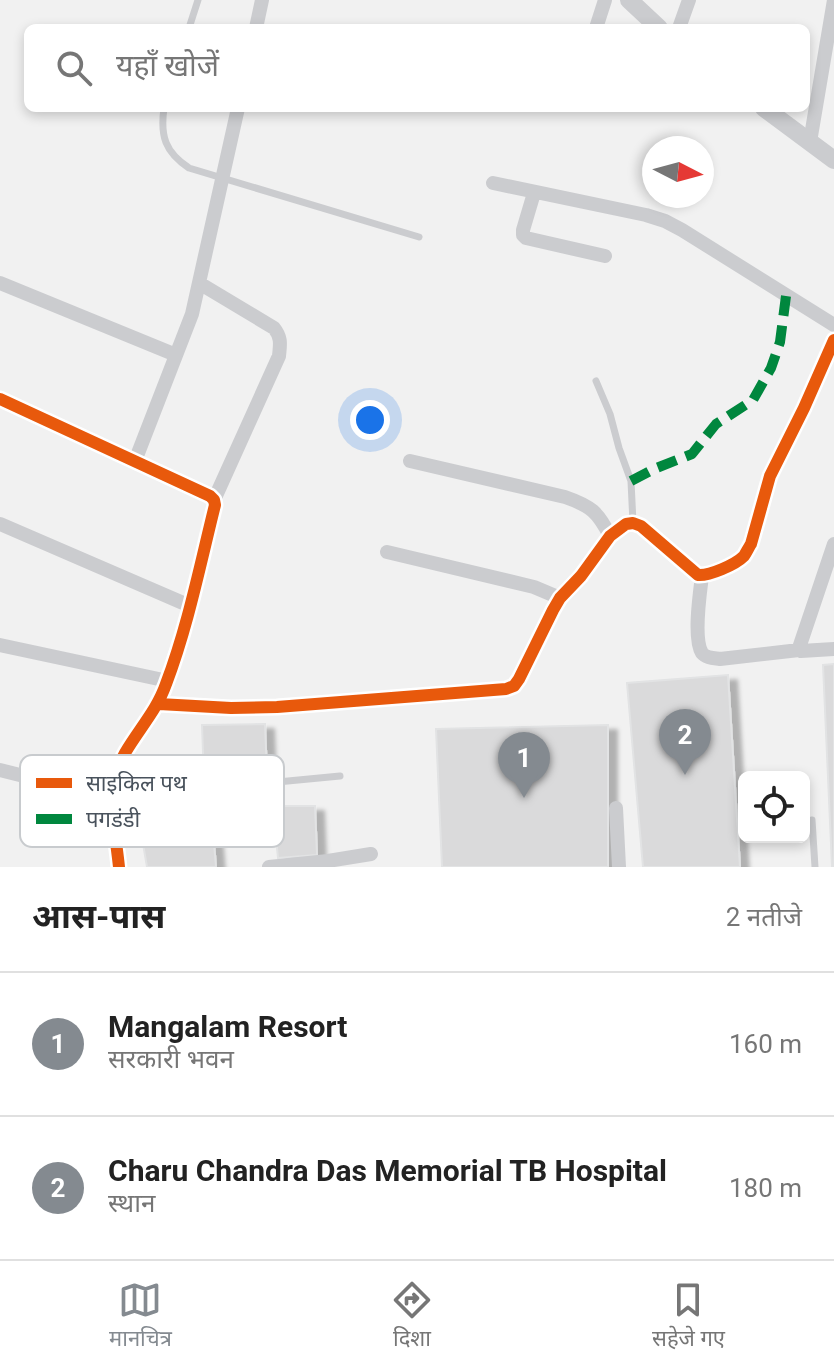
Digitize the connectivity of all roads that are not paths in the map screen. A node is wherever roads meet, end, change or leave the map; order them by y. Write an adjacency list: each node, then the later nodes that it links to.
1 (198, 0): 7 (lane)
2 (262, 0): 8 (street)
3 (605, 0): 9 (street)
4 (629, 0): 10 (street)
5 (689, 0): 11 (street)
6 (834, 0): 15 (street)
7 (190, 24)
8 (257, 24)
9 (597, 24)
10 (655, 24)
11 (680, 24)
12 (164, 112): 17 (lane)
13 (237, 112): 17 (street)
14 (769, 112): 15 (street)
15 (810, 142): 16 (street)
16 (834, 160)
17 (222, 179): 20 (lane); 23 (street)
18 (493, 183): 19 (street)
19 (534, 193): 21 (street); 24 (street)
20 (419, 237)
21 (605, 256)
22 (0, 283): 26 (street)
23 (199, 283): 26 (street); 31 (street)
24 (834, 325)
25 (834, 340): 37 (street)
26 (176, 355): 29 (street)
27 (596, 381): 32 (lane)
28 (0, 399): 29 (street)
29 (135, 461): 31 (street)
30 (410, 461): 34 (street)
31 (214, 500): 39 (street)
32 (633, 523): 34 (street); 37 (street)
33 (0, 524): 39 (street)
34 (610, 536): 38 (street)
35 (834, 544): 42 (street)
36 (387, 552): 38 (street)
37 (702, 576): 42 (street)
38 (560, 598): 44 (street)
39 (190, 606): 43 (street)
40 (0, 645): 43 (street)
41 (834, 649): 42 (street)
42 (799, 650)
43 (168, 681): 44 (street)
44 (159, 704): 45 (street)
45 (124, 755)
46 (0, 770): 47 (street)
47 (20, 775)
48 (340, 776): 49 (lane)
49 (284, 781)
50 (616, 808): 56 (street)
51 (812, 820): 57 (lane)
52 (117, 847): 54 (street)
53 (371, 854): 55 (street)
54 (119, 867)
55 (269, 867)
56 (619, 867)
57 (815, 867)

